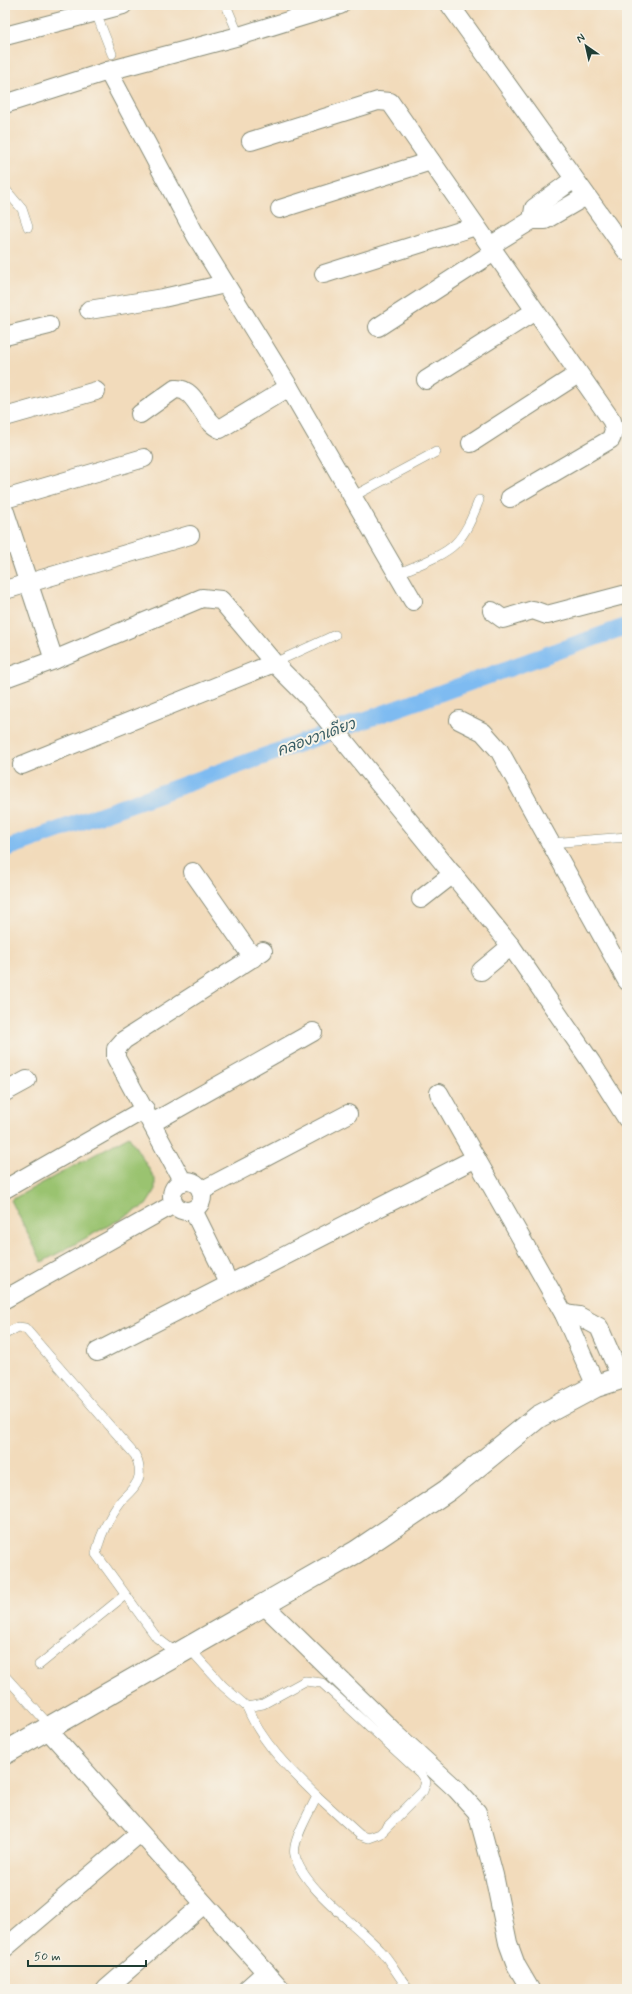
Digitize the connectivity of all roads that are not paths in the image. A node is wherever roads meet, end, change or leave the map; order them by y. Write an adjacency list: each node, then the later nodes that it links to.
1 (124, 5): 5 (street)
2 (226, 5): 7 (lane)
3 (340, 5): 7 (street)
4 (450, 5): 12 (street)
5 (93, 11): 6 (street); 8 (lane)
6 (5, 36)
7 (239, 36): 8 (street)
8 (110, 63): 9 (street); 22 (street)
9 (7, 97)
10 (251, 141): 11 (street)
11 (431, 161): 15 (street); 17 (street)
12 (574, 179): 14 (street); 16 (street)
13 (5, 190): 18 (lane)
14 (586, 196): 16 (street); 20 (street)
15 (280, 209)
16 (532, 220): 19 (street)
17 (476, 226): 19 (street); 21 (street)
18 (28, 227)
19 (492, 249): 24 (street); 26 (street)
20 (627, 252)
21 (324, 274)
22 (225, 284): 23 (street); 30 (street)
23 (89, 310)
24 (535, 311): 28 (street); 29 (street)
25 (49, 325): 27 (street)
26 (378, 327)
27 (5, 336)
28 (578, 374): 34 (street); 38 (street)
29 (426, 380)
30 (289, 387): 32 (street); 37 (street)
31 (96, 391): 33 (street)
32 (140, 414)
33 (5, 416)
34 (471, 442)
35 (436, 452): 37 (lane)
36 (144, 458): 39 (street)
37 (352, 496): 43 (street)
38 (510, 498)
39 (5, 499)
40 (479, 500): 43 (lane)
41 (5, 512): 44 (street)
42 (190, 535): 44 (street)
43 (397, 574): 47 (street)
44 (30, 583): 45 (street); 50 (street)
45 (5, 590)
46 (627, 594): 48 (street)
47 (413, 601)
48 (492, 611)
49 (335, 635): 51 (lane)
50 (54, 660): 51 (street); 52 (street)
51 (274, 663): 54 (street); 58 (street)
52 (5, 678)
53 (459, 720): 56 (street)
54 (22, 765)
55 (627, 836): 56 (lane)
56 (550, 843): 62 (street)
57 (193, 872): 68 (street)
58 (453, 874): 59 (street); 60 (street)
59 (421, 898)
60 (510, 946): 61 (street); 69 (street)
61 (481, 971)
62 (627, 981)
63 (313, 1032): 68 (street)
64 (27, 1080): 65 (street)
65 (5, 1092)
66 (439, 1093): 70 (street)
67 (348, 1114): 73 (street)
68 (149, 1116): 71 (street); 72 (street)
69 (627, 1120)
70 (476, 1158): 76 (street); 78 (street)
71 (183, 1182): 73 (street); 74 (street)
72 (5, 1189)
73 (201, 1191): 75 (street)
74 (174, 1204): 75 (street); 77 (street)
75 (193, 1210): 76 (street)
76 (229, 1283): 80 (street)
77 (5, 1299)
78 (564, 1314): 81 (street); 82 (street)
79 (5, 1334): 83 (lane)
80 (97, 1352)
81 (624, 1377): 82 (street)
82 (596, 1386): 84 (street)
83 (125, 1595): 85 (lane); 86 (lane)
84 (264, 1605): 85 (street); 100 (street)
85 (184, 1651): 88 (lane); 89 (street)
86 (39, 1665)
87 (5, 1676): 89 (lane)
88 (247, 1707): 91 (lane); 91 (lane)
89 (49, 1728): 90 (street); 92 (street)
90 (5, 1752)
91 (317, 1796): 99 (lane)
92 (140, 1833): 93 (street); 94 (street)
93 (204, 1904): 95 (street); 96 (street)
94 (5, 1948)
95 (266, 1972): 97 (street); 98 (street)
96 (106, 1989)
97 (247, 1989)
98 (282, 1989)
99 (409, 1989)
100 (530, 1989)

